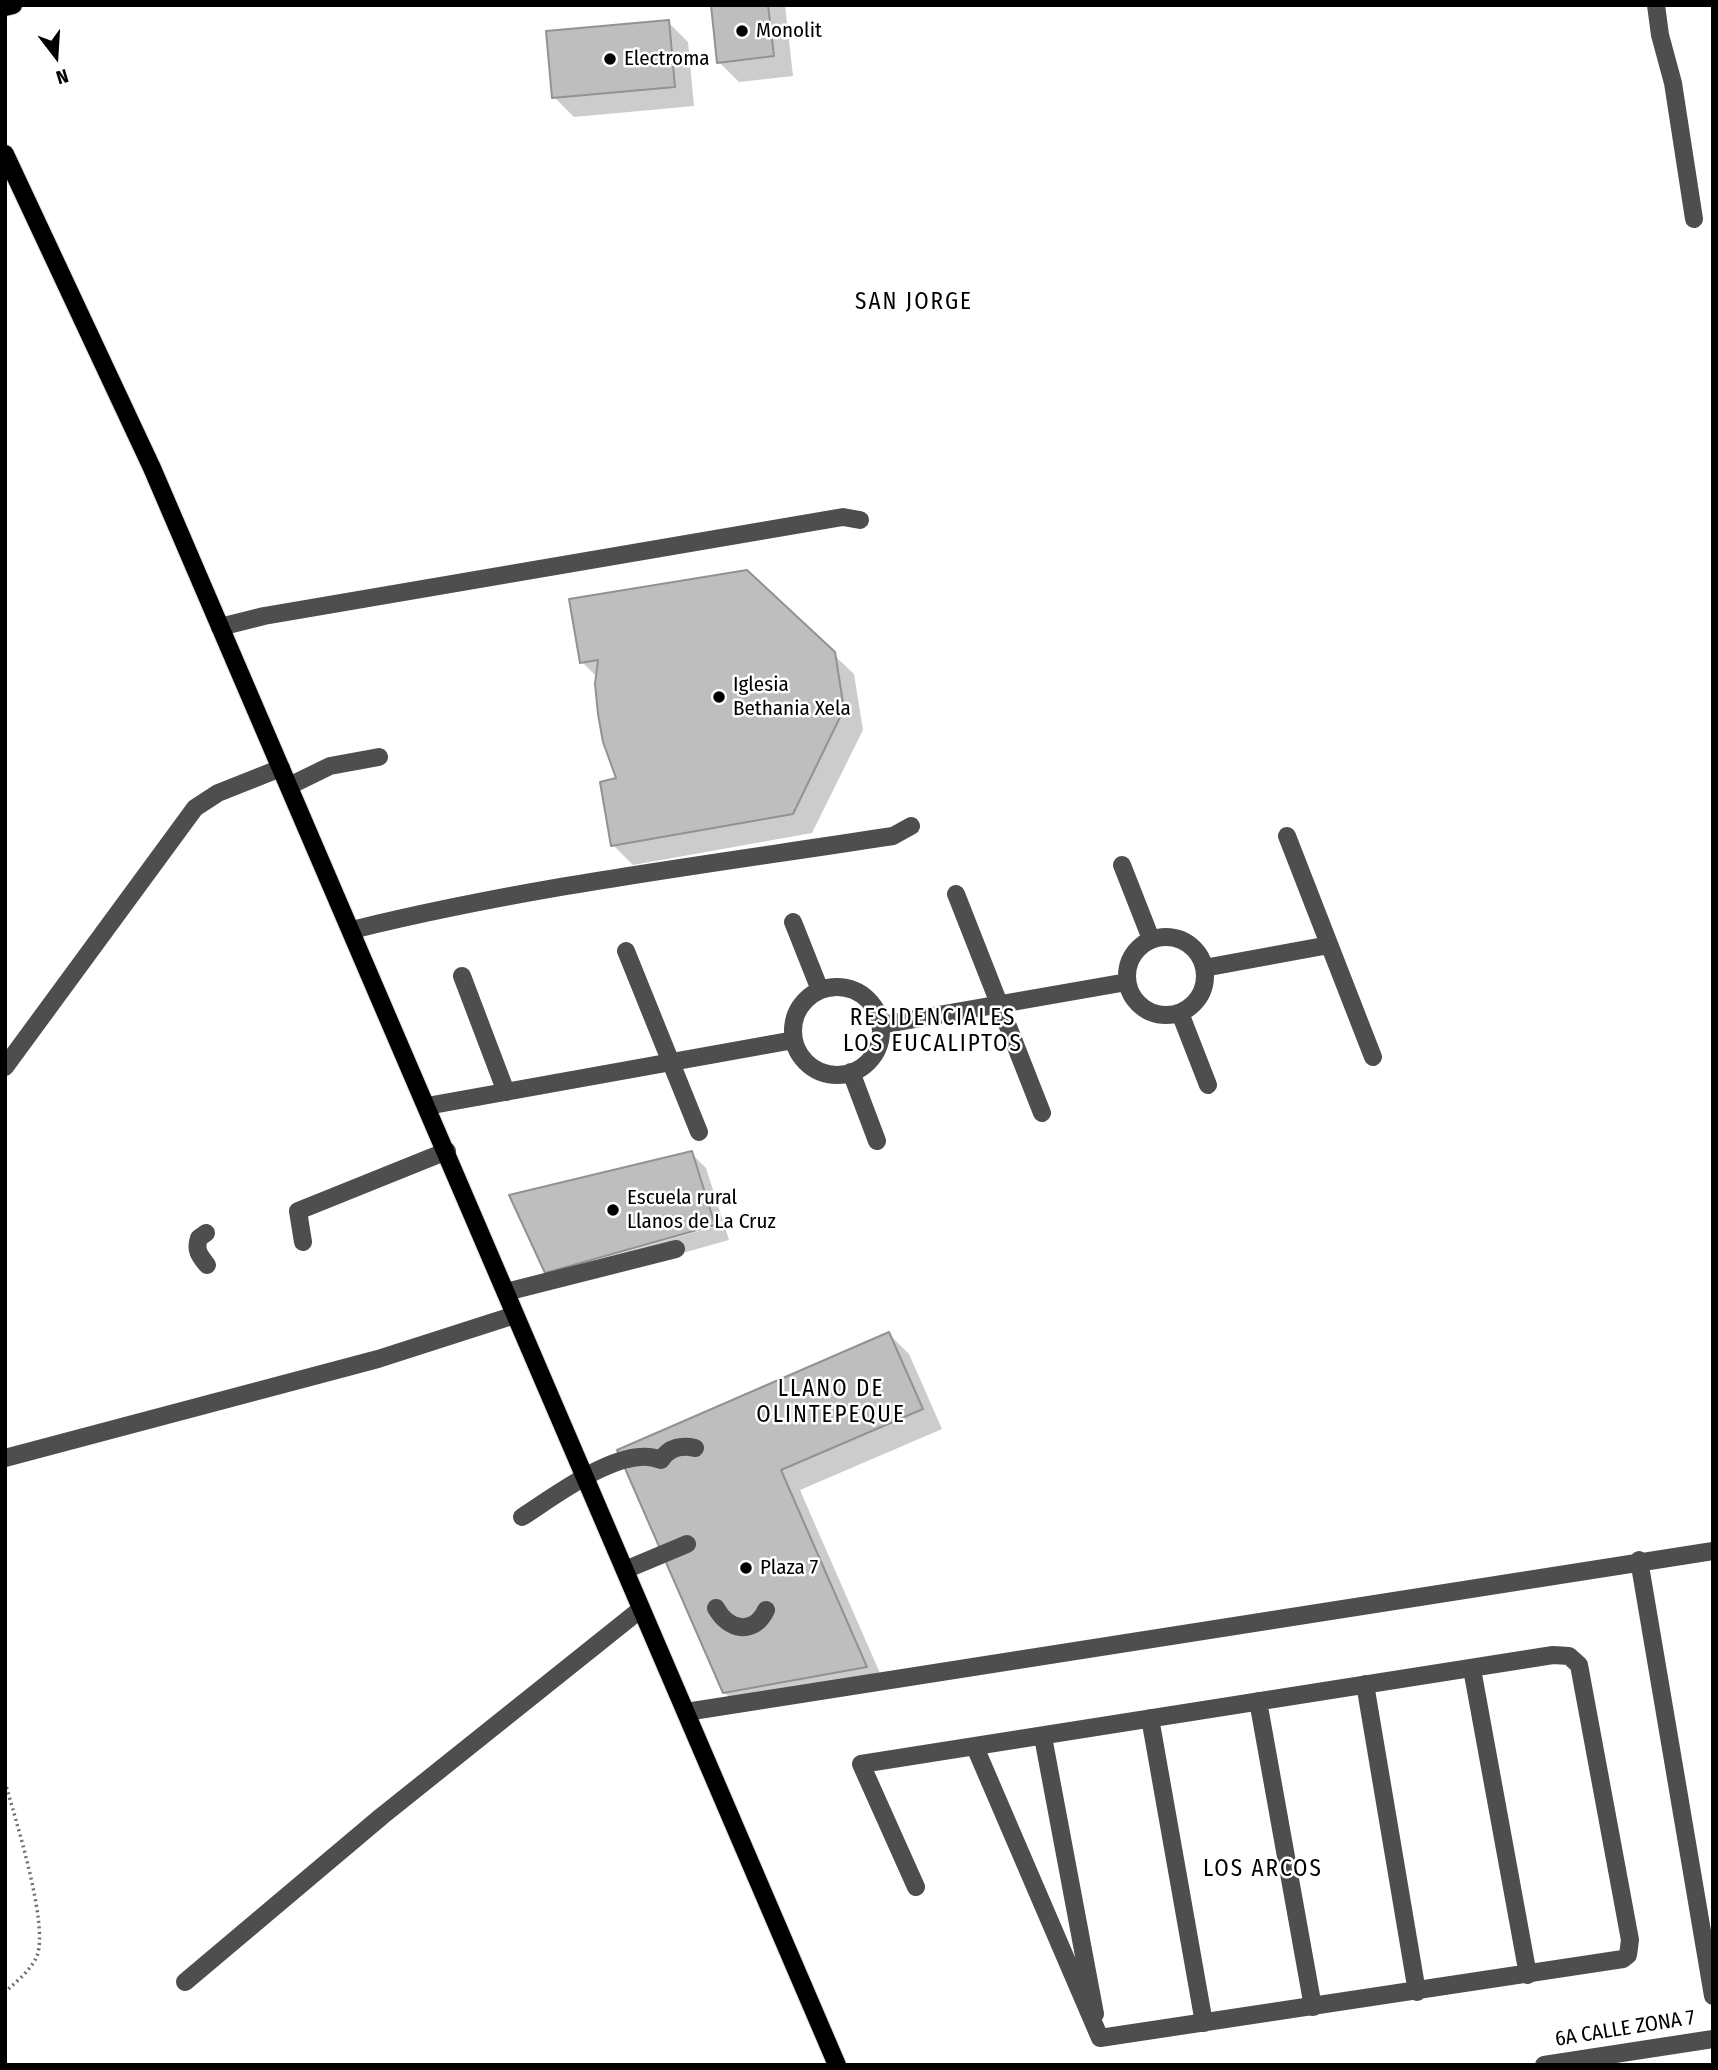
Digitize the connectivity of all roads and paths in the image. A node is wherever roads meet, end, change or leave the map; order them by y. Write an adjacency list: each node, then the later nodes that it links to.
1 (13, 5): 3 (main road)
2 (1656, 5): 5 (street)
3 (5, 7)
4 (5, 154): 7 (main road)
5 (1694, 219)
6 (860, 520): 7 (street)
7 (220, 627): 9 (main road)
8 (379, 757): 10 (street)
9 (281, 768): 10 (main road); 30 (street)
10 (289, 786): 16 (main road)
11 (911, 825): 16 (street)
12 (1287, 836): 18 (street)
13 (1122, 865): 17 (street)
14 (956, 894): 24 (street)
15 (793, 922): 23 (street)
16 (352, 930): 34 (main road)
17 (1151, 939): 20 (street); 22 (street)
18 (1329, 946): 20 (street); 28 (street)
19 (626, 951): 29 (street)
20 (1205, 968): 25 (street)
21 (462, 976): 33 (street)
22 (1127, 982): 24 (street); 25 (street)
23 (820, 990): 26 (street); 27 (street)
24 (1000, 1004): 26 (street); 35 (street)
25 (1180, 1013): 32 (street)
26 (881, 1025): 31 (street)
27 (794, 1040): 29 (street); 31 (street)
28 (1373, 1057)
29 (671, 1062): 33 (street); 36 (street)
30 (5, 1067)
31 (851, 1072): 37 (street)
32 (1208, 1085)
33 (506, 1091): 34 (street)
34 (427, 1106): 38 (main road)
35 (1042, 1113)
36 (699, 1132)
37 (877, 1141)
38 (447, 1152): 40 (street); 43 (main road)
39 (206, 1233): 42 (street)
40 (303, 1242)
41 (676, 1249): 43 (street)
42 (207, 1265)
43 (506, 1292): 44 (main road)
44 (515, 1315): 46 (street); 47 (main road)
45 (695, 1448): 47 (street)
46 (5, 1458)
47 (586, 1477): 48 (street); 52 (main road)
48 (522, 1517)
49 (687, 1544): 52 (street)
50 (1713, 1550): 51 (street)
51 (1640, 1560): 59 (street); 69 (street)
52 (625, 1570): 53 (main road)
53 (641, 1608): 59 (main road); 66 (street)
54 (716, 1608): 55 (street)
55 (766, 1610)
56 (1472, 1669): 57 (street); 65 (street); 65 (street)
57 (1365, 1684): 58 (street); 68 (street)
58 (1258, 1701): 60 (street); 70 (street)
59 (686, 1712): 74 (main road)
60 (1150, 1718): 61 (street); 71 (street)
61 (1043, 1737): 62 (street); 72 (street)
62 (975, 1747): 64 (street); 72 (street)
63 (5, 1782): 67 (path)
64 (916, 1886)
65 (1528, 1975): 68 (street)
66 (185, 1982)
67 (5, 1992)
68 (1417, 1992): 70 (street)
69 (1713, 1996)
70 (1312, 2007): 71 (street)
71 (1204, 2023): 72 (street)
72 (1100, 2038)
73 (1713, 2039): 75 (street, 6A CALLE ZONA 7)
74 (837, 2065)
75 (1544, 2065)

